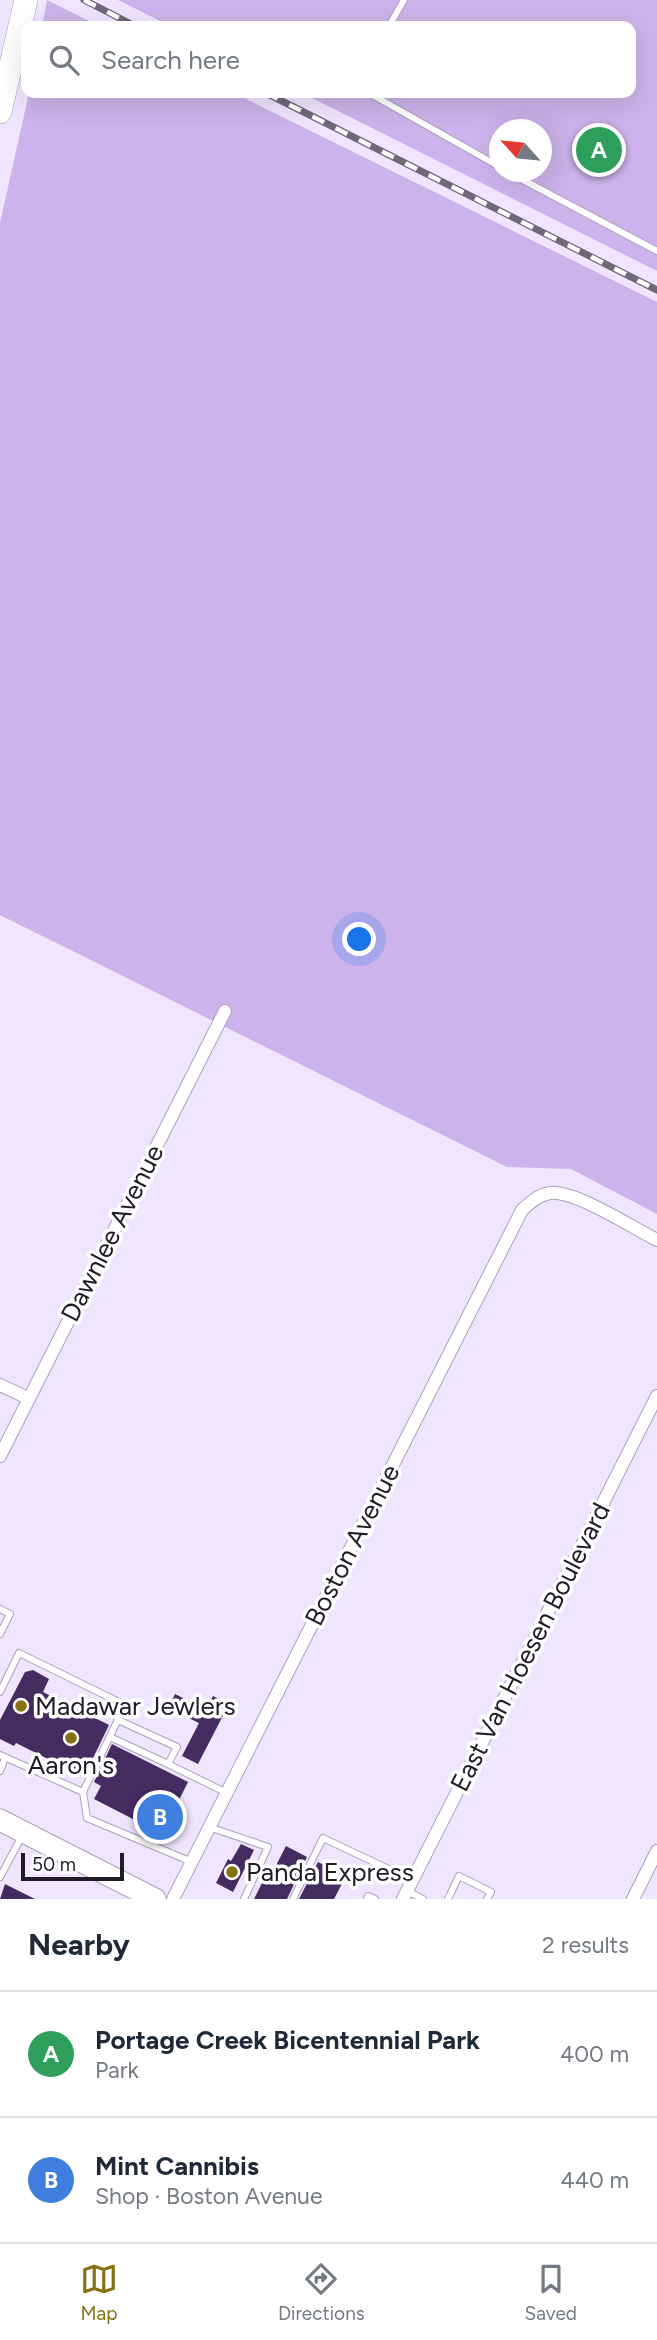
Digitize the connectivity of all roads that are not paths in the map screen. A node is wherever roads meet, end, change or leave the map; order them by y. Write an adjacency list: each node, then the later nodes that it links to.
1 (404, 0): 2 (lane)
2 (392, 21)
3 (21, 22): 5 (highway)
4 (378, 98): 6 (lane)
5 (0, 112)
6 (489, 161)
7 (527, 182): 8 (lane)
8 (657, 251)
9 (225, 1011): 13 (street, Dawnlee Avenue)
10 (657, 1240): 24 (street, Boston Avenue)
11 (0, 1385): 13 (street)
12 (657, 1396): 31 (street, East Van Hoesen Boulevard)
13 (29, 1398): 14 (street, Dawnlee Avenue)
14 (0, 1456)
15 (0, 1609): 16 (lane)
16 (0, 1634)
17 (0, 1692): 18 (lane)
18 (118, 1720): 19 (lane); 21 (lane)
19 (110, 1737): 21 (lane); 23 (lane)
20 (2, 1757): 22 (lane); 23 (lane)
21 (169, 1764): 24 (lane)
22 (0, 1771)
23 (83, 1792): 29 (lane)
24 (227, 1793): 26 (street, Boston Avenue)
25 (0, 1820): 27 (main road)
26 (209, 1827): 29 (street, Boston Avenue); 34 (lane)
27 (24, 1832): 30 (lane); 32 (main road)
28 (657, 1851): 41 (street)
29 (192, 1862): 33 (street, Boston Avenue)
30 (0, 1877)
31 (408, 1890): 35 (lane); 38 (lane)
32 (155, 1899)
33 (173, 1899)
34 (244, 1899)
35 (293, 1899)
36 (367, 1899): 37 (lane)
37 (375, 1899)
38 (423, 1899)
39 (448, 1899): 40 (lane)
40 (487, 1899)
41 (633, 1899)

